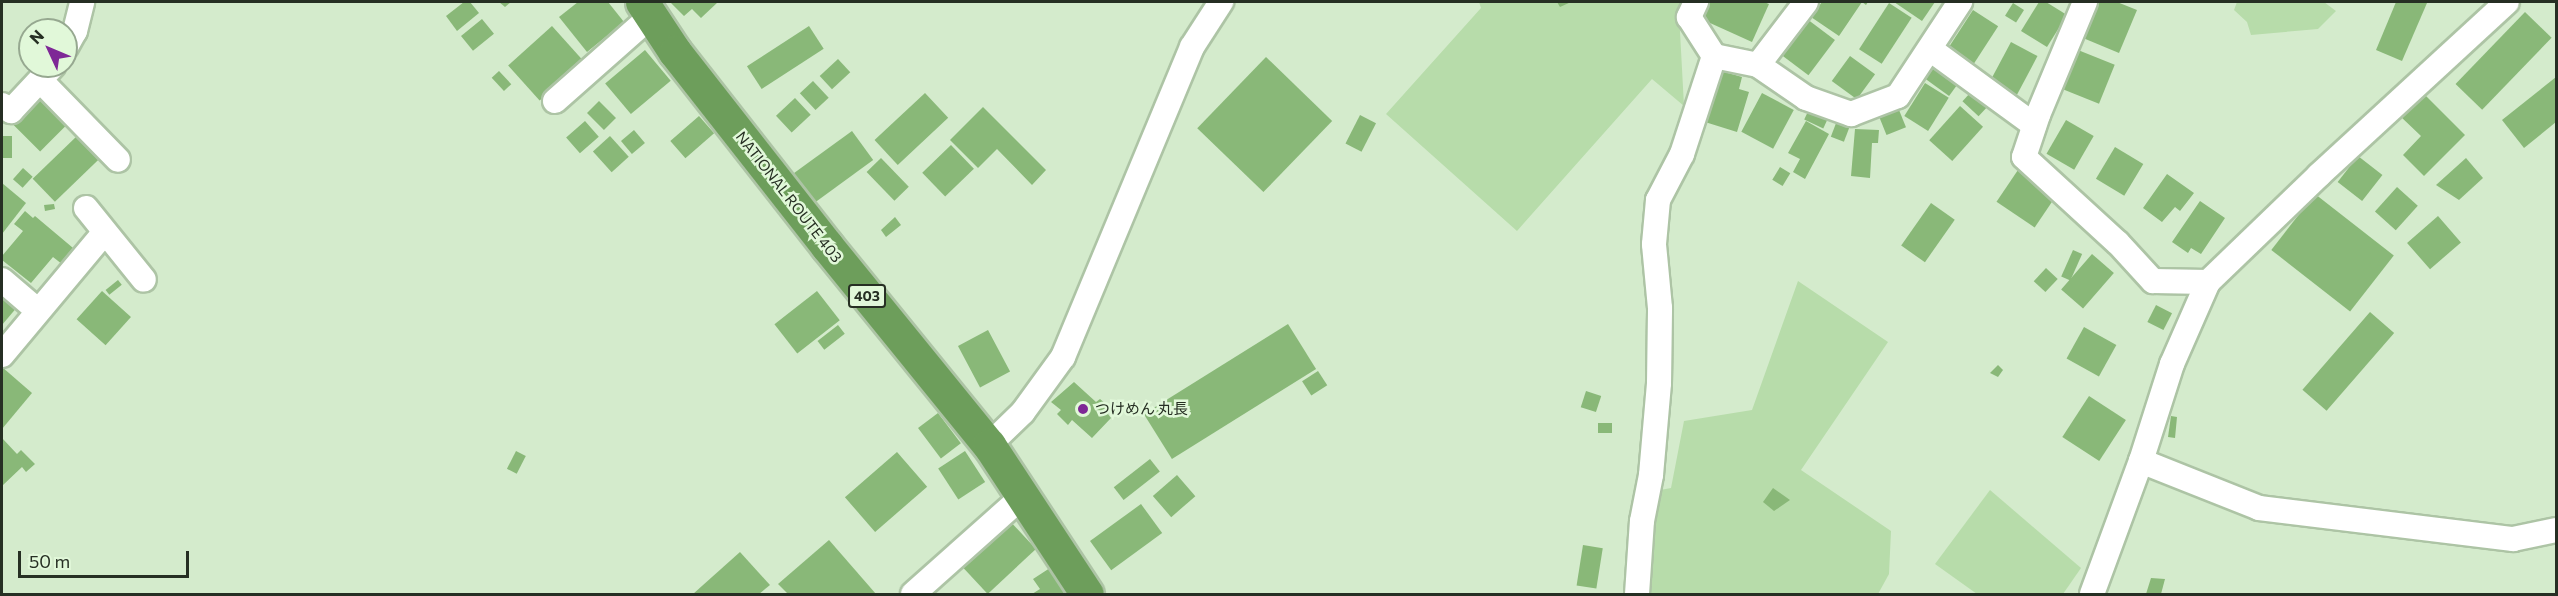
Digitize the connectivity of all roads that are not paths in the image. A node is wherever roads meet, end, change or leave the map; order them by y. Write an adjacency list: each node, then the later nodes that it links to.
1 (81, 2): 9 (street)
2 (1221, 2): 26 (street)
3 (1696, 2): 11 (street)
4 (1806, 2): 12 (street)
5 (1960, 2): 10 (street)
6 (2085, 2): 17 (street)
7 (2507, 2): 23 (street)
8 (647, 9): 15 (street); 26 (highway, NATIONAL ROUTE 403 / 403)
9 (78, 18)
10 (1930, 49): 12 (street); 17 (street)
11 (1714, 56): 12 (street); 32 (street)
12 (1758, 65)
13 (42, 78): 16 (street)
14 (51, 78): 18 (street)
15 (555, 101)
16 (2, 105)
17 (2034, 125): 23 (street)
18 (118, 160)
19 (86, 208): 20 (street)
20 (105, 232): 22 (street); 24 (street)
21 (2, 280): 24 (street)
22 (144, 280)
23 (2208, 282): 27 (street)
24 (38, 310): 25 (street)
25 (2, 355)
26 (989, 445): 28 (highway, NATIONAL ROUTE 403 / 403)
27 (2141, 462): 29 (street); 33 (street)
28 (1022, 497): 30 (street); 31 (highway, NATIONAL ROUTE 403 / 403)
29 (2556, 530)
30 (913, 594)
31 (1087, 594)
32 (1637, 594)
33 (2092, 594)

